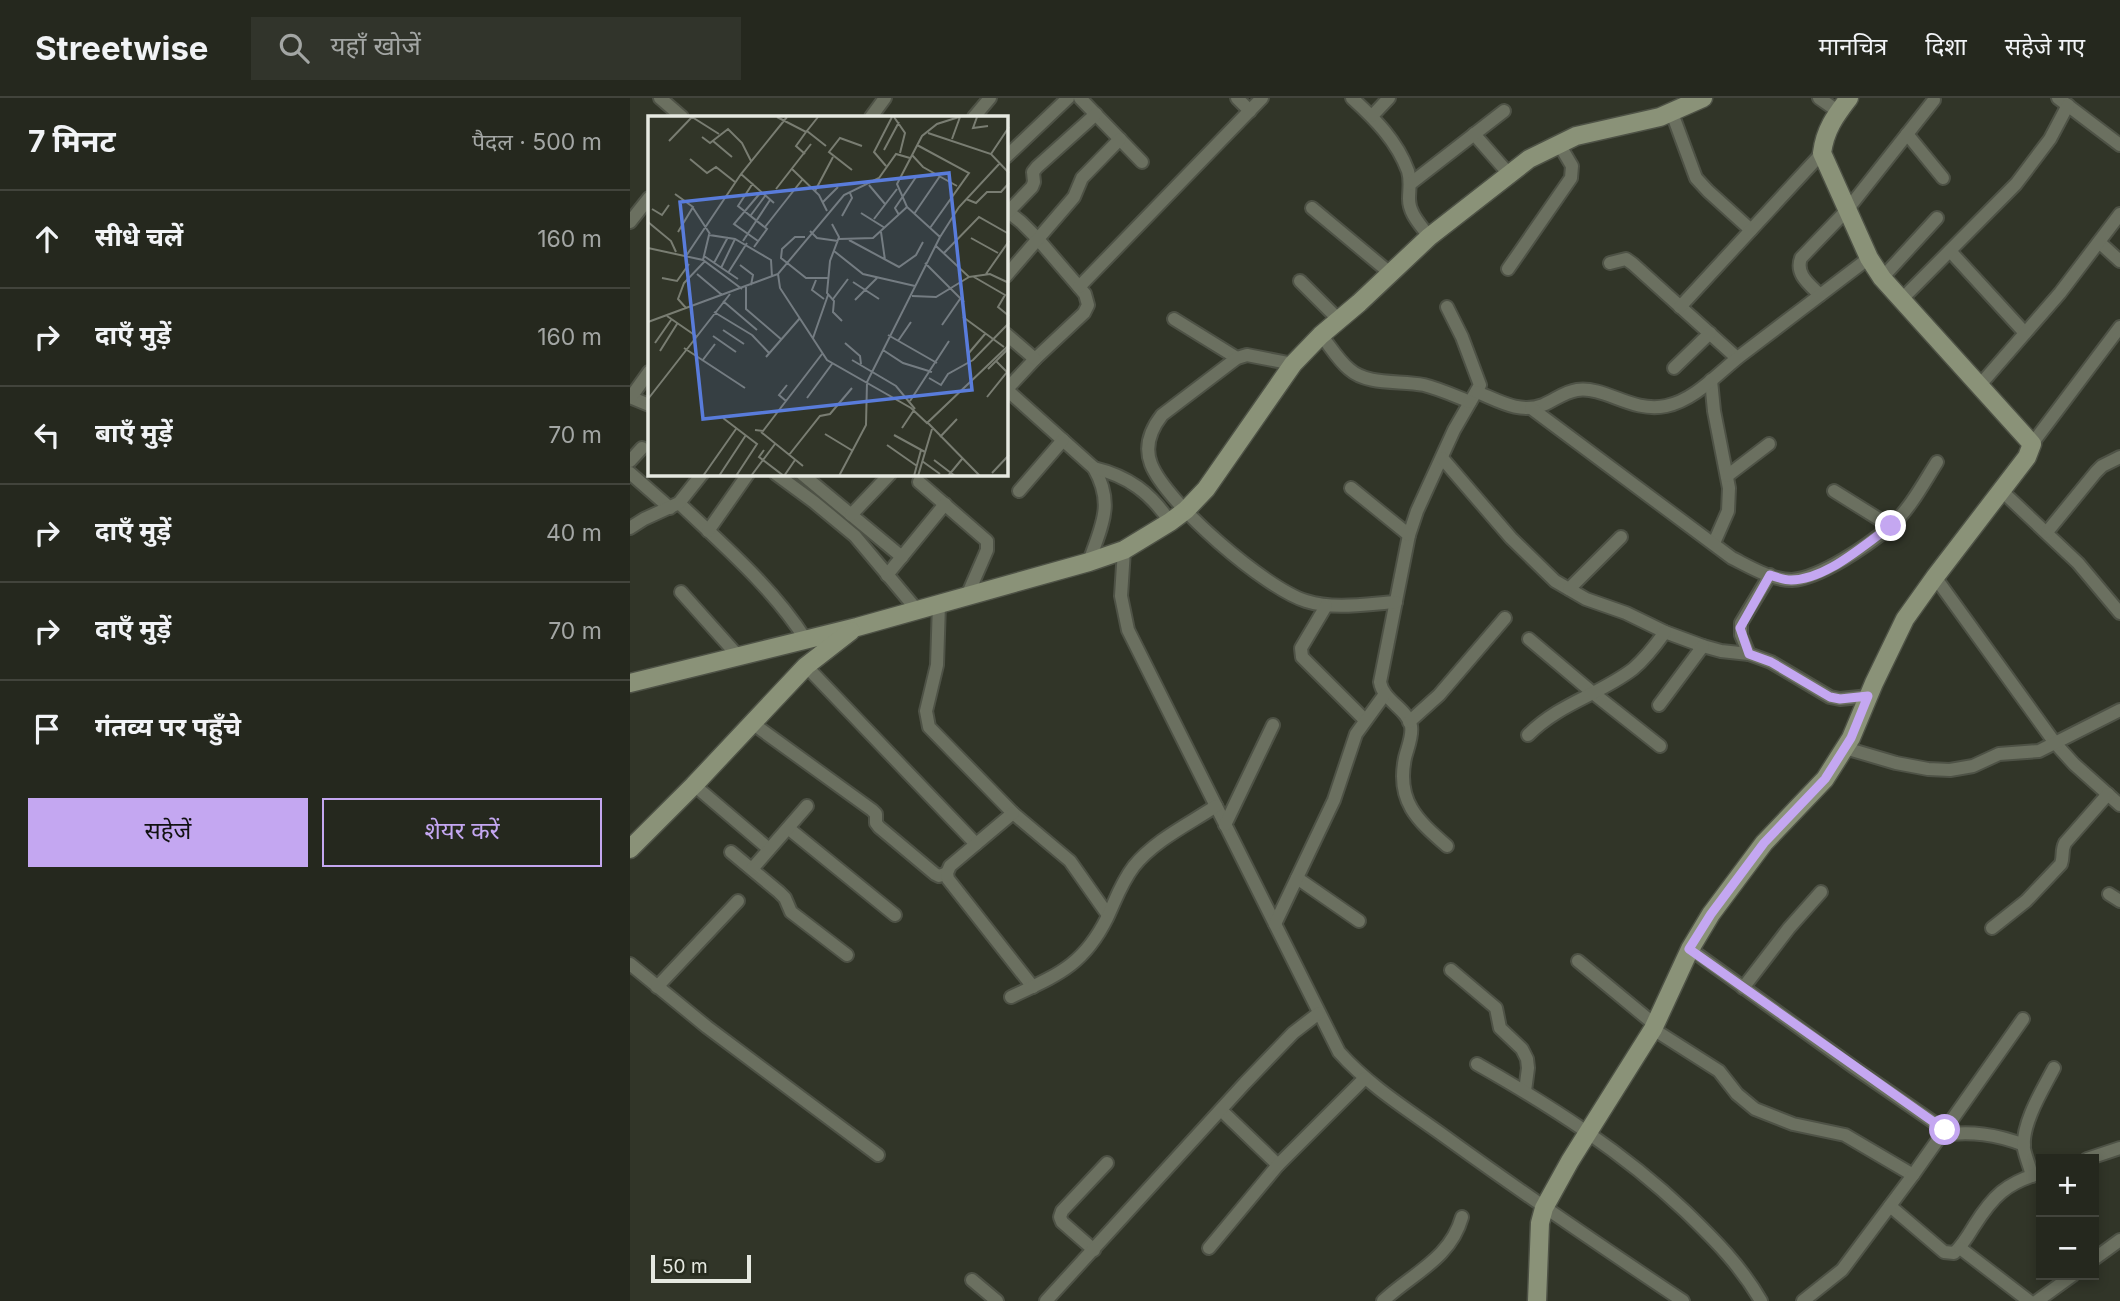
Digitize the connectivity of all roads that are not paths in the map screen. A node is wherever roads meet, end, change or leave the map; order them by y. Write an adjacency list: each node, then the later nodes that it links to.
1 (660, 98): 19 (street)
2 (886, 98): 20 (street)
3 (990, 98): 21 (street)
4 (1068, 98): 29 (street)
5 (1080, 98): 18 (street)
6 (1237, 98): 15 (street)
7 (1262, 98): 15 (street)
8 (1352, 98): 22 (street)
9 (1389, 98): 22 (street)
10 (1703, 98): 17 (street)
11 (1819, 98): 14 (street)
12 (1934, 100): 24 (street)
13 (2063, 102): 27 (street); 46 (street)
14 (1844, 105): 28 (street)
15 (1251, 111): 55 (street)
16 (1504, 111): 23 (street)
17 (1672, 113): 26 (street); 42 (street)
18 (1096, 114): 25 (street); 37 (street)
19 (681, 116)
20 (872, 116)
21 (975, 116)
22 (1372, 116): 33 (street)
23 (1474, 134): 31 (street); 33 (street)
24 (1907, 134): 32 (street); 36 (street)
25 (1120, 139): 30 (street); 44 (street)
26 (1559, 144): 31 (street); 50 (street)
27 (2120, 145)
28 (1822, 153): 36 (street); 42 (street)
29 (1008, 155)
30 (1142, 162)
31 (1509, 174): 43 (street)
32 (1943, 178)
33 (1410, 184): 43 (street)
34 (635, 205): 41 (street)
35 (1312, 208): 51 (street)
36 (1847, 209): 47 (street); 56 (street)
37 (1008, 210)
38 (1008, 212): 44 (street)
39 (2120, 214): 45 (street)
40 (1937, 219): 53 (street)
41 (630, 222)
42 (1751, 230): 59 (street)
43 (1429, 237): 51 (street)
44 (1037, 238): 52 (street); 55 (street)
45 (2099, 242): 48 (street); 64 (street)
46 (1950, 251): 57 (street); 64 (street)
47 (1868, 258): 53 (street); 56 (street)
48 (2120, 261)
49 (1611, 262): 59 (street)
50 (1508, 269)
51 (1390, 273): 61 (street)
52 (1008, 274)
53 (1882, 278): 57 (street)
54 (1300, 281): 61 (street)
55 (1079, 287): 69 (street)
56 (1820, 295): 68 (street)
57 (1901, 300): 74 (street)
58 (1447, 307): 77 (street)
59 (1680, 307): 63 (street)
60 (1174, 319): 67 (street)
61 (1339, 320): 65 (street)
62 (2120, 327): 82 (street)
63 (1710, 333): 68 (street); 71 (street)
64 (2025, 333): 74 (street)
65 (1321, 335): 70 (street); 77 (street)
66 (1008, 336): 69 (street)
67 (1237, 358): 70 (street); 103 (street)
68 (1737, 358): 73 (street)
69 (1035, 359): 75 (street)
70 (1293, 364): 103 (street)
71 (1674, 368)
72 (648, 373): 76 (street)
73 (1711, 380): 79 (street); 94 (street)
74 (1980, 385): 82 (street)
75 (1008, 393): 80 (street)
76 (631, 397): 78 (street)
77 (1474, 397): 79 (street); 85 (street)
78 (648, 404)
79 (1531, 408): 112 (street)
80 (1063, 440): 88 (street); 98 (street)
81 (1769, 444): 94 (street)
82 (2032, 444): 100 (street)
83 (642, 448): 86 (street)
84 (2120, 457): 109 (street)
85 (1442, 458): 110 (street); 119 (street)
86 (630, 461)
87 (1937, 462): 106 (street)
88 (1094, 468): 105 (street); 115 (street)
89 (630, 473): 102 (street)
90 (700, 476): 102 (street)
91 (747, 476): 108 (street)
92 (779, 476): 116 (street)
93 (888, 476): 104 (street)
94 (1727, 476): 112 (street)
95 (818, 479): 104 (street)
96 (919, 482): 101 (street)
97 (1351, 488): 110 (street)
98 (1019, 491)
99 (1834, 491): 106 (street)
100 (2002, 491): 109 (street); 118 (street)
101 (945, 504): 114 (street); 121 (street)
102 (675, 505): 107 (street); 108 (street)
103 (1186, 510): 105 (street); 124 (street)
104 (851, 515): 114 (street)
105 (1170, 522): 113 (street)
106 (1891, 526): 117 (street)
107 (630, 528)
108 (708, 531): 131 (street)
109 (2047, 531): 126 (street)
110 (1409, 535): 122 (street)
111 (1621, 537): 119 (street)
112 (1714, 542): 117 (street)
113 (1125, 550): 115 (street); 154 (street)
114 (902, 557): 116 (street)
115 (1089, 562): 121 (street)
116 (887, 575): 125 (street)
117 (1770, 575): 133 (street)
118 (1935, 577): 139 (street); 147 (street)
119 (1569, 589): 129 (street)
120 (681, 592): 134 (street)
121 (967, 596): 123 (street)
122 (1396, 602): 124 (street); 138 (street)
123 (939, 604): 125 (street); 155 (street)
124 (1326, 606): 142 (street)
125 (917, 610): 128 (street)
126 (2120, 613)
127 (1505, 618): 143 (street)
128 (857, 627): 131 (street); 135 (street)
129 (1665, 632): 132 (street); 137 (street)
130 (1529, 639): 137 (street)
131 (806, 640): 134 (street)
132 (1703, 646): 133 (street); 140 (street)
133 (1749, 654): 139 (street)
134 (739, 657): 136 (street)
135 (806, 666): 144 (street); 159 (street)
136 (630, 683)
137 (1592, 693): 146 (street); 148 (street)
138 (1385, 694): 142 (street); 143 (street)
139 (1868, 696): 149 (street)
140 (1659, 705)
141 (2120, 710): 147 (street)
142 (1365, 720): 165 (street)
143 (1409, 722): 160 (street)
144 (752, 723): 150 (street); 164 (street)
145 (1273, 726): 156 (street)
146 (1528, 736)
147 (2055, 743): 149 (street); 151 (street)
148 (1660, 746)
149 (1845, 748): 173 (street)
150 (694, 785): 158 (street); 161 (street)
151 (2108, 794): 152 (street); 172 (street)
152 (2120, 805)
153 (807, 806): 157 (street)
154 (1216, 806): 156 (street); 169 (street)
155 (1013, 813): 159 (street); 169 (street)
156 (1226, 825): 171 (street)
157 (788, 828): 161 (street); 168 (street)
158 (633, 842)
159 (976, 844): 164 (street)
160 (1447, 846)
161 (769, 849): 163 (street)
162 (731, 852): 163 (street)
163 (752, 869): 174 (street)
164 (947, 873): 179 (street)
165 (1297, 878): 170 (street); 171 (street)
166 (1821, 892): 180 (street)
167 (738, 901): 178 (street)
168 (895, 915)
169 (1108, 915): 179 (street)
170 (1359, 921)
171 (1275, 925): 182 (street)
172 (1992, 928)
173 (1689, 949): 180 (street); 184 (street)
174 (847, 955)
175 (1578, 961): 184 (street)
176 (630, 964): 178 (street)
177 (1451, 970): 188 (street)
178 (657, 987): 194 (street)
179 (1033, 987): 181 (street)
180 (1743, 988): 191 (street)
181 (1011, 997)
182 (1320, 1013): 187 (street); 189 (street)
183 (2023, 1019): 191 (street)
184 (1653, 1026): 190 (street); 200 (street)
185 (1476, 1064): 188 (street)
186 (2054, 1068): 192 (street)
187 (1365, 1078): 197 (street); 202 (street)
188 (1525, 1091): 190 (street)
189 (1221, 1110): 197 (street); 207 (street)
190 (1588, 1132): 202 (street); 216 (street)
191 (1943, 1132): 192 (street); 200 (street)
192 (2024, 1145): 198 (street)
193 (2120, 1148): 195 (street)
194 (878, 1155)
195 (2099, 1155)
196 (1107, 1163): 207 (street)
197 (1278, 1165): 205 (street)
198 (2036, 1172)
199 (2036, 1174): 206 (street)
200 (1913, 1175): 201 (street)
201 (1890, 1206): 206 (street); 217 (street)
202 (1544, 1208): 214 (street); 215 (street)
203 (1462, 1217): 213 (street)
204 (2120, 1240): 208 (street)
205 (1209, 1248)
206 (1960, 1248): 218 (street)
207 (1094, 1250): 212 (street)
208 (2099, 1252)
209 (972, 1280): 211 (street)
210 (2066, 1280): 219 (street)
211 (997, 1301)
212 (1046, 1301)
213 (1383, 1301)
214 (1537, 1301)
215 (1683, 1301)
216 (1760, 1301)
217 (1803, 1301)
218 (2029, 1301)
219 (2037, 1301)

